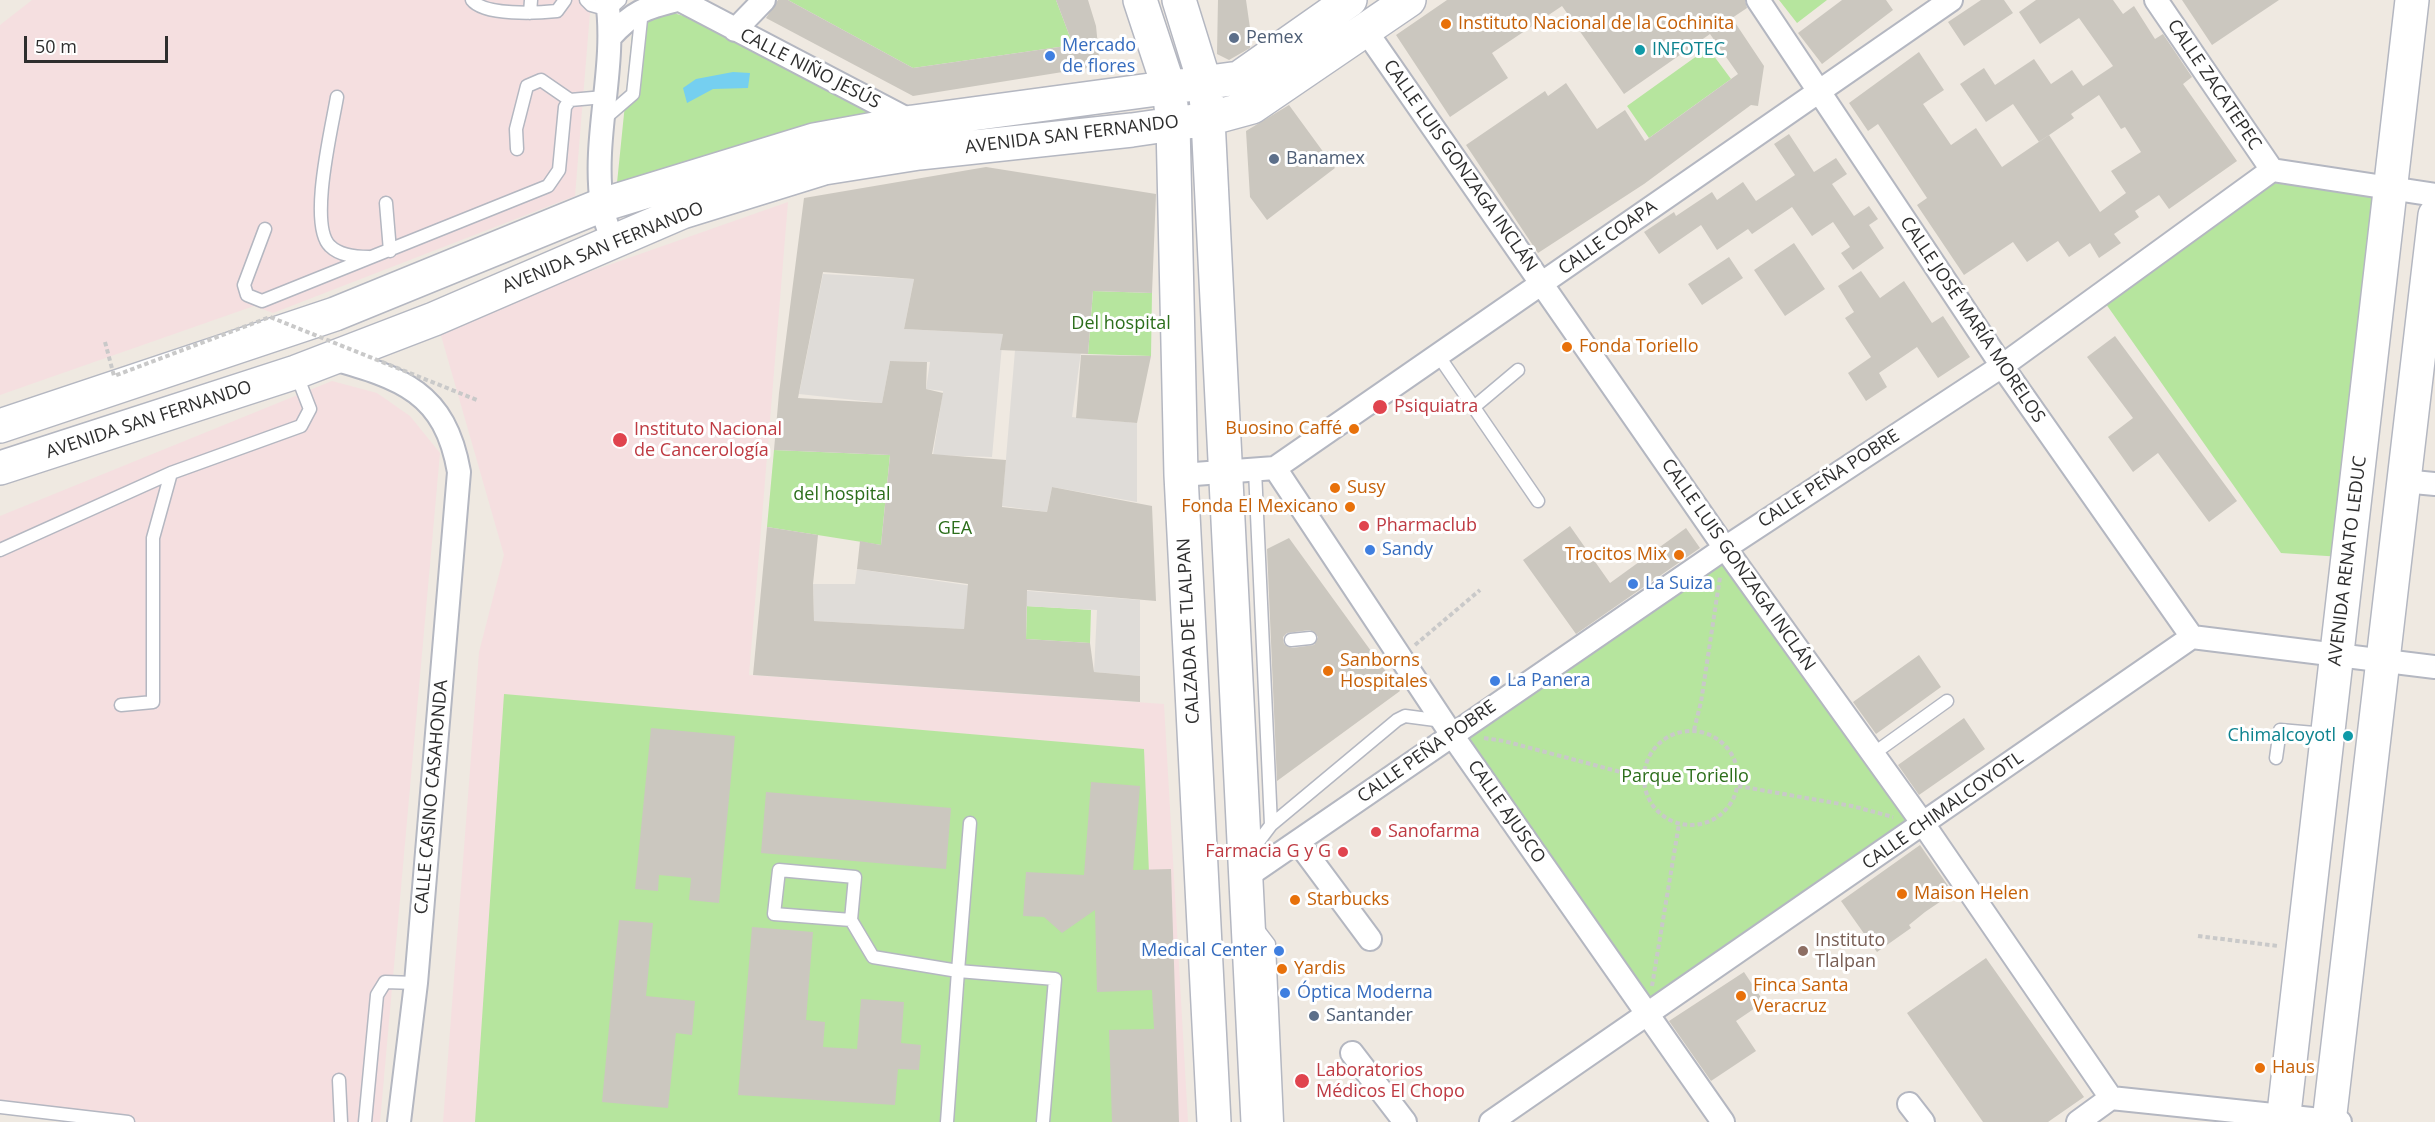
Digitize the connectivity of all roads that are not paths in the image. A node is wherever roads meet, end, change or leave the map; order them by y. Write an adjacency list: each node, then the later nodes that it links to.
1 (472, 0): 18 (lane)
2 (531, 0): 18 (lane)
3 (565, 0): 18 (lane)
4 (586, 0): 16 (lane)
5 (679, 0): 17 (street); 19 (street, CALLE NIÑO JESÚS)
6 (764, 0): 19 (street)
7 (1140, 0): 24 (main road, CALZADA DE TLALPAN)
8 (1179, 0): 21 (main road)
9 (1192, 0): 21 (street)
10 (1350, 0): 23 (main road, AVENIDA SAN FERNANDO)
11 (1409, 0): 20 (main road, AVENIDA SAN FERNANDO)
12 (1758, 0): 25 (street, CALLE JOSÉ MARÍA MORELOS)
13 (1951, 0): 25 (street, CALLE COAPA)
14 (2156, 0): 34 (street, CALLE ZACATEPEC)
15 (2412, 0): 35 (main road, AVENIDA RENATO LEDUC)
16 (612, 3): 22 (street)
17 (642, 9): 22 (street); 30 (lane)
18 (530, 13)
19 (735, 30): 32 (street, CALLE NIÑO JESÚS)
20 (1366, 31): 29 (main road, AVENIDA SAN FERNANDO); 46 (street, CALLE LUIS GONZAGA INCLÁN)
21 (1190, 32): 23 (main road)
22 (610, 37): 27 (street)
23 (1205, 84): 24 (main road, AVENIDA SAN FERNANDO); 29 (main road)
24 (1169, 88): 31 (main road, CALZADA DE TLALPAN); 32 (main road, AVENIDA SAN FERNANDO)
25 (1818, 92): 46 (street, CALLE COAPA); 50 (street, CALLE JOSÉ MARÍA MORELOS)
26 (337, 97): 44 (lane)
27 (604, 97): 28 (lane); 30 (street)
28 (570, 100): 33 (lane); 43 (lane)
29 (1208, 119): 31 (main road, AVENIDA SAN FERNANDO); 57 (main road)
30 (602, 120): 38 (street)
31 (1173, 124): 32 (main road, AVENIDA SAN FERNANDO); 59 (main road, CALZADA DE TLALPAN)
32 (916, 137): 38 (main road, AVENIDA SAN FERNANDO); 42 (main road, AVENIDA SAN FERNANDO)
33 (517, 149)
34 (2272, 170): 35 (street); 50 (street, CALLE PEÑA POBRE)
35 (2392, 187): 36 (street); 67 (main road, AVENIDA RENATO LEDUC)
36 (2435, 195)
37 (386, 203): 43 (lane)
38 (602, 205): 40 (main road, AVENIDA SAN FERNANDO); 42 (street)
39 (2435, 215): 60 (main road)
40 (549, 227): 45 (main road); 49 (main road, AVENIDA SAN FERNANDO)
41 (265, 229): 44 (lane)
42 (612, 240): 45 (main road, AVENIDA SAN FERNANDO)
43 (390, 250): 44 (lane)
44 (373, 258)
45 (571, 259): 48 (main road, AVENIDA SAN FERNANDO)
46 (1542, 284): 47 (street, CALLE COAPA); 62 (street, CALLE LUIS GONZAGA INCLÁN)
47 (1438, 355): 53 (lane); 57 (street, CALLE COAPA)
48 (330, 358): 52 (main road, AVENIDA SAN FERNANDO); 85 (street, CALLE CASINO CASAHONDA)
49 (187, 363): 54 (main road); 55 (main road, AVENIDA SAN FERNANDO)
50 (2002, 366): 62 (street, CALLE PEÑA POBRE); 64 (street, CALLE JOSÉ MARÍA MORELOS)
51 (1518, 370): 53 (lane)
52 (296, 372): 54 (main road, AVENIDA SAN FERNANDO); 58 (lane)
53 (1474, 407): 61 (lane)
54 (187, 408): 56 (main road, AVENIDA SAN FERNANDO)
55 (0, 426)
56 (0, 468)
57 (1252, 470): 59 (street); 72 (street, CALLE AJUSCO); 77 (lane); 80 (main road)
58 (171, 473): 63 (lane); 71 (lane)
59 (1181, 475): 99 (main road, CALZADA DE TLALPAN)
60 (2419, 482): 68 (main road)
61 (1538, 501)
62 (1725, 548): 72 (street, CALLE PEÑA POBRE); 74 (street, CALLE LUIS GONZAGA INCLÁN)
63 (0, 550)
64 (2192, 637): 67 (street); 78 (street, CALLE CHIMALCOYOTL)
65 (1310, 638): 66 (lane)
66 (1291, 640)
67 (2337, 654): 68 (street); 73 (main road, AVENIDA RENATO LEDUC)
68 (2382, 659): 69 (street); 107 (main road)
69 (2435, 667)
70 (1947, 701): 74 (lane)
71 (121, 705)
72 (1448, 728): 77 (lane); 79 (street, CALLE PEÑA POBRE); 86 (street, CALLE AJUSCO)
73 (2327, 734): 75 (lane); 92 (main road, AVENIDA RENATO LEDUC)
74 (1873, 754): 78 (street, CALLE LUIS GONZAGA INCLÁN)
75 (2276, 758)
76 (970, 823): 84 (lane)
77 (1271, 825): 80 (lane)
78 (1924, 825): 86 (street, CALLE CHIMALCOYOTL); 89 (street, CALLE LUIS GONZAGA INCLÁN)
79 (1298, 842): 80 (street, CALLE PEÑA POBRE); 83 (street)
80 (1246, 868): 81 (main road)
81 (1248, 915): 100 (main road); 101 (lane)
82 (851, 920): 82 (lane); 84 (lane)
83 (1370, 939)
84 (958, 971): 97 (lane); 98 (lane)
85 (416, 983): 95 (lane); 96 (street, CALLE CASINO CASAHONDA)
86 (1647, 1012): 103 (street, CALLE CHIMALCOYOTL); 104 (street, CALLE AJUSCO)
87 (1352, 1053): 102 (street)
88 (339, 1080): 94 (lane)
89 (2111, 1098): 92 (street); 106 (street)
90 (1909, 1104): 105 (street)
91 (0, 1107): 93 (lane)
92 (2283, 1119): 107 (street)
93 (128, 1122)
94 (341, 1122)
95 (365, 1122)
96 (399, 1122)
97 (947, 1122)
98 (1043, 1122)
99 (1214, 1122)
100 (1258, 1122)
101 (1277, 1122)
102 (1405, 1122)
103 (1491, 1122)
104 (1723, 1122)
105 (1923, 1122)
106 (2078, 1122)
107 (2333, 1122)

